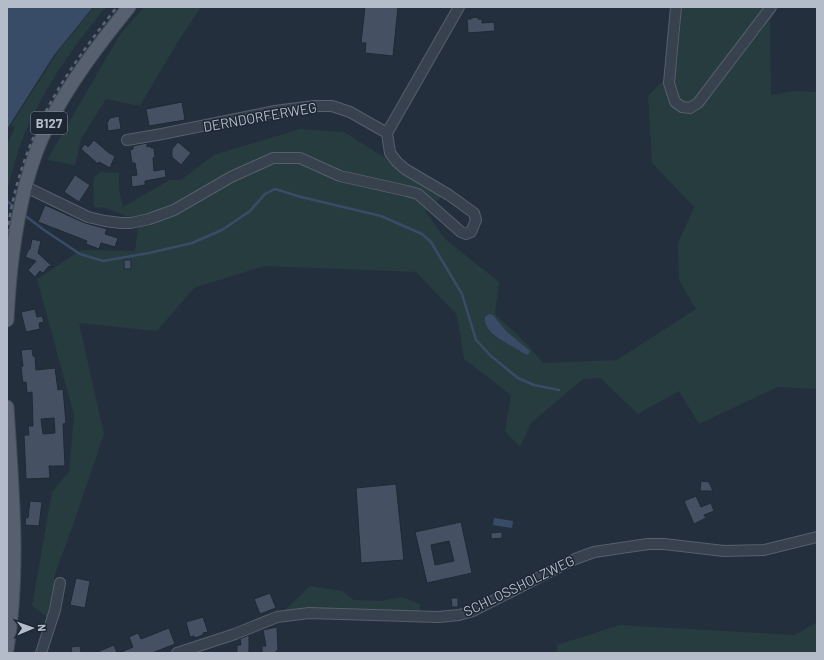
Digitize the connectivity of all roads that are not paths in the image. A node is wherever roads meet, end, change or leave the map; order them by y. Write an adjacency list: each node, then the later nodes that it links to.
1 (129, 7): 7 (main road, B127)
2 (459, 7): 5 (street)
3 (676, 7): 4 (street)
4 (771, 7)
5 (387, 133): 6 (street, DERNDORFERWEG); 7 (street)
6 (128, 140)
7 (24, 193): 8 (main road, B127)
8 (7, 320)
9 (7, 408): 12 (main road)
10 (817, 537): 14 (street, SCHLOSSHOLZWEG)
11 (60, 583): 13 (street)
12 (7, 649)
13 (41, 653)
14 (177, 653)

